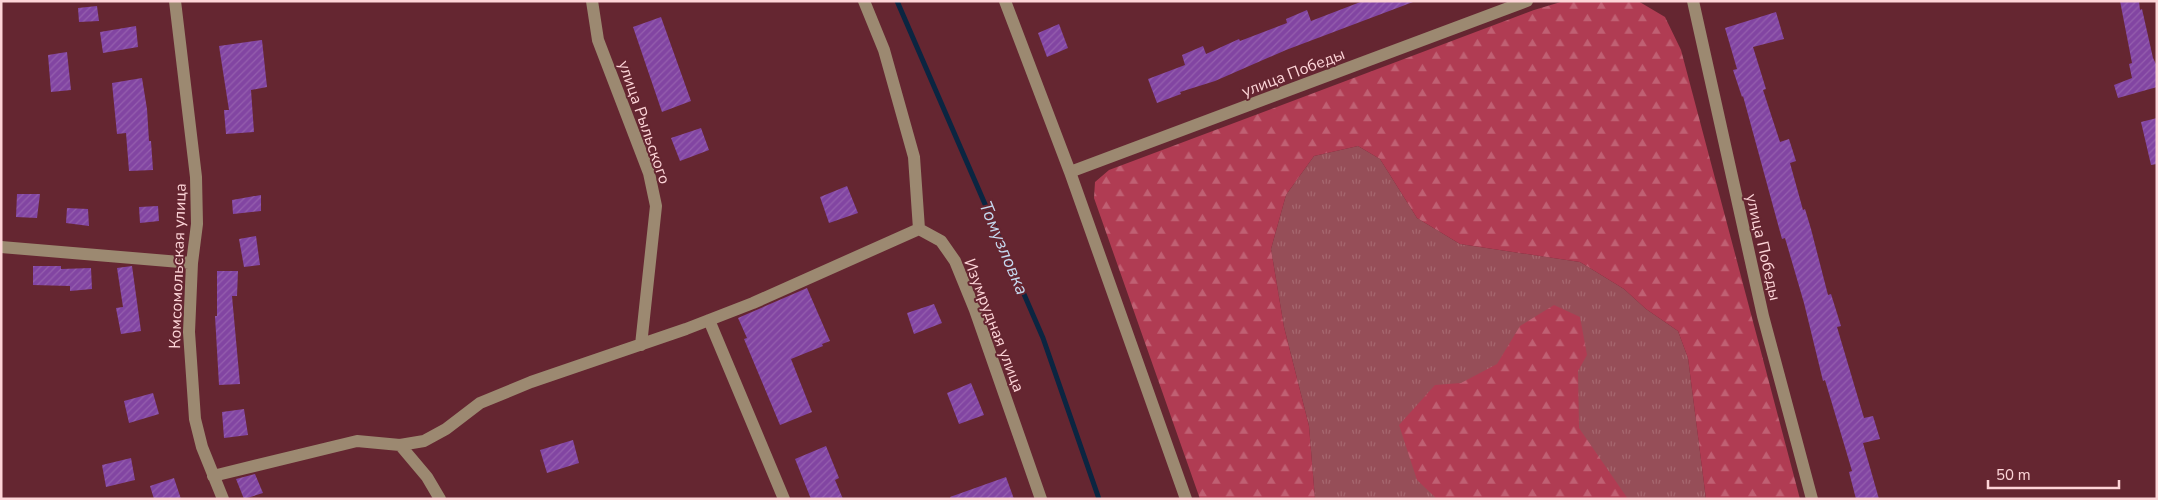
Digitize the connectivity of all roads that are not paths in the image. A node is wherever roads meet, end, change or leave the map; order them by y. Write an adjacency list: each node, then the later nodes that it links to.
1 (175, 1): 10 (street, Комсомольская улица)
2 (592, 1): 12 (street, улица Рыльского)
3 (864, 1): 8 (street)
4 (1005, 1): 7 (street)
5 (1527, 1): 7 (street, улица Победы)
6 (1693, 1): 20 (street, улица Победы)
7 (1070, 172): 19 (street)
8 (919, 229): 11 (street); 18 (street, Изумрудная улица)
9 (1, 247): 10 (street)
10 (192, 263): 14 (street, Комсомольская улица)
11 (709, 320): 12 (street); 17 (street)
12 (642, 344): 13 (street)
13 (400, 445): 14 (street); 16 (street)
14 (213, 476): 15 (street, Комсомольская улица)
15 (223, 499)
16 (440, 499)
17 (784, 499)
18 (1041, 499)
19 (1186, 499)
20 (1812, 499)

